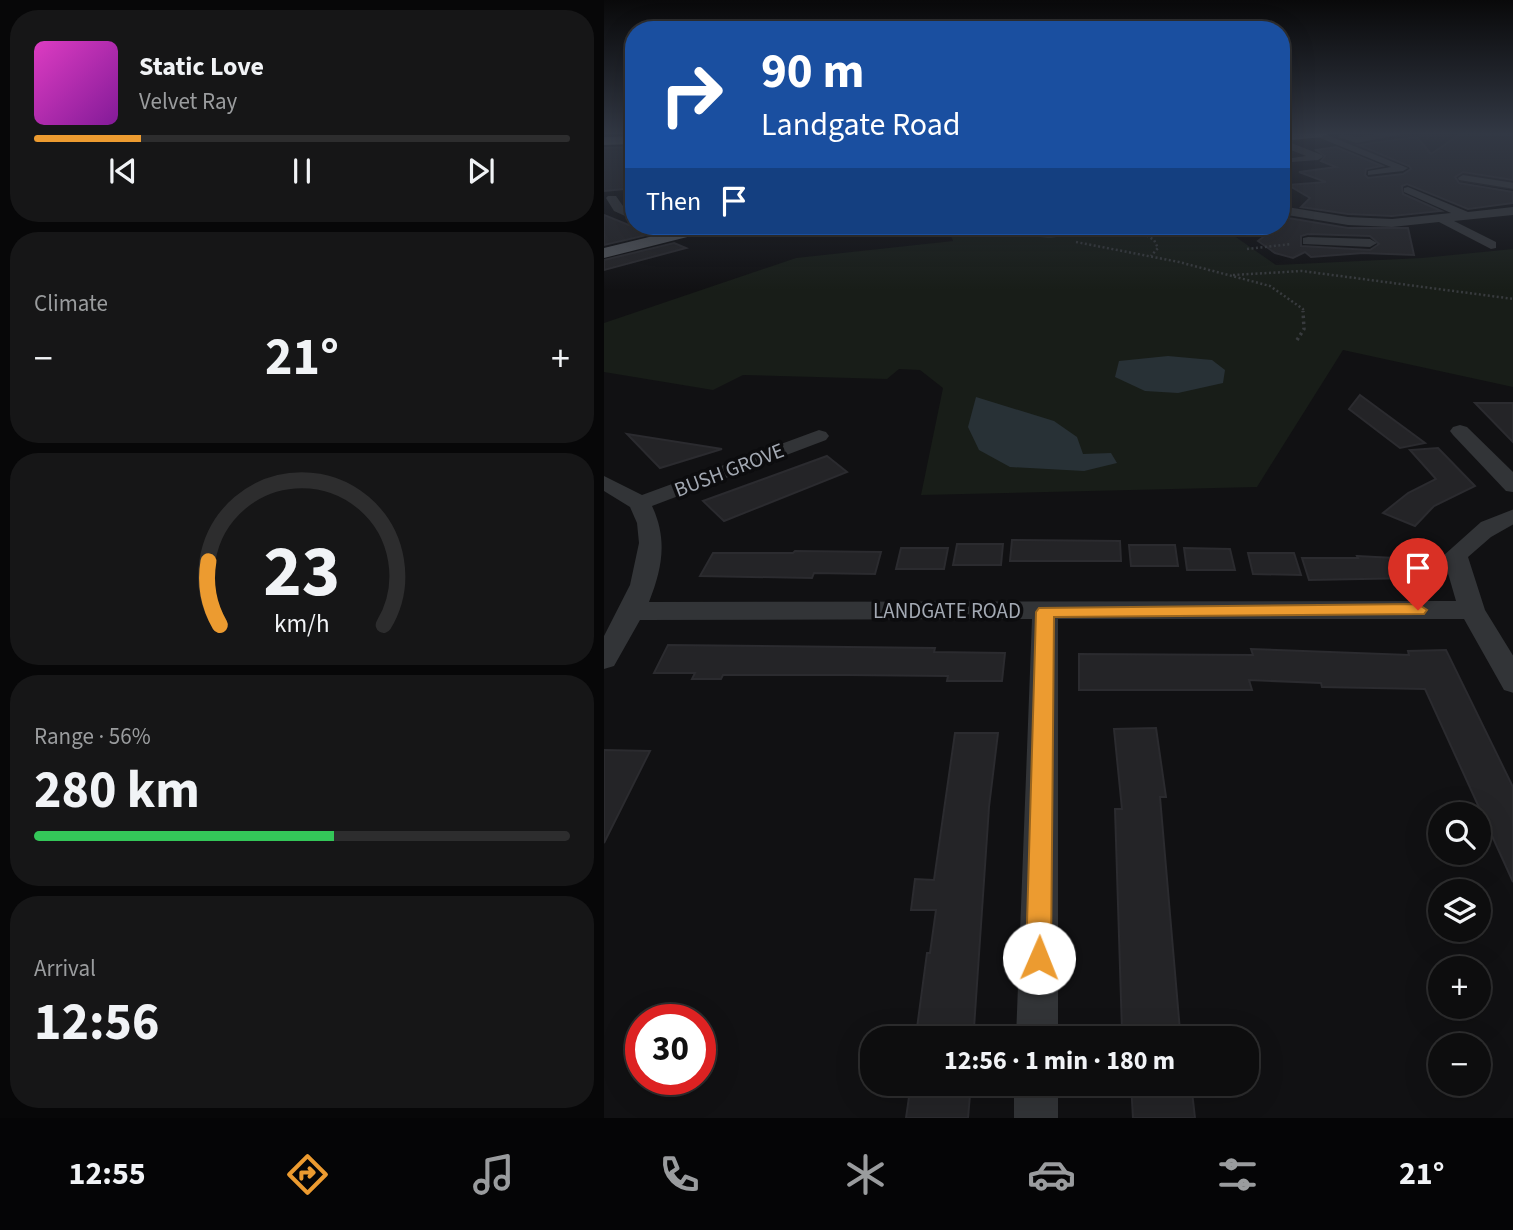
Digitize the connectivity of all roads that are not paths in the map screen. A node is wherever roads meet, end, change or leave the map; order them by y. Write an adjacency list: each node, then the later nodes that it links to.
1 (1424, 189): 2 (street)
2 (1408, 190): 3 (street); 8 (street)
3 (1395, 192)
4 (612, 198): 7 (street)
5 (1290, 211): 9 (street)
6 (1513, 211): 8 (street)
7 (625, 212)
8 (1468, 216): 10 (street)
9 (1329, 218): 10 (street); 15 (street)
10 (1444, 220): 16 (street)
11 (625, 234): 13 (main road)
12 (676, 235): 18 (main road)
13 (604, 239)
14 (1308, 241): 15 (street)
15 (1323, 241): 17 (street)
16 (1487, 241)
17 (1369, 243)
18 (604, 253)
19 (1460, 431): 22 (street)
20 (819, 436): 23 (street, BUSH GROVE)
21 (604, 483): 23 (street)
22 (1513, 486)
23 (640, 503): 26 (street)
24 (1513, 516): 25 (street)
25 (1472, 610): 27 (street, LANDGATE ROAD); 29 (street)
26 (633, 611): 27 (street, LANDGATE ROAD); 28 (street)
27 (1045, 612): 30 (street)
28 (604, 659)
29 (1513, 683)
30 (1037, 1026)
31 (1036, 1096): 32 (street)
32 (1036, 1118)

